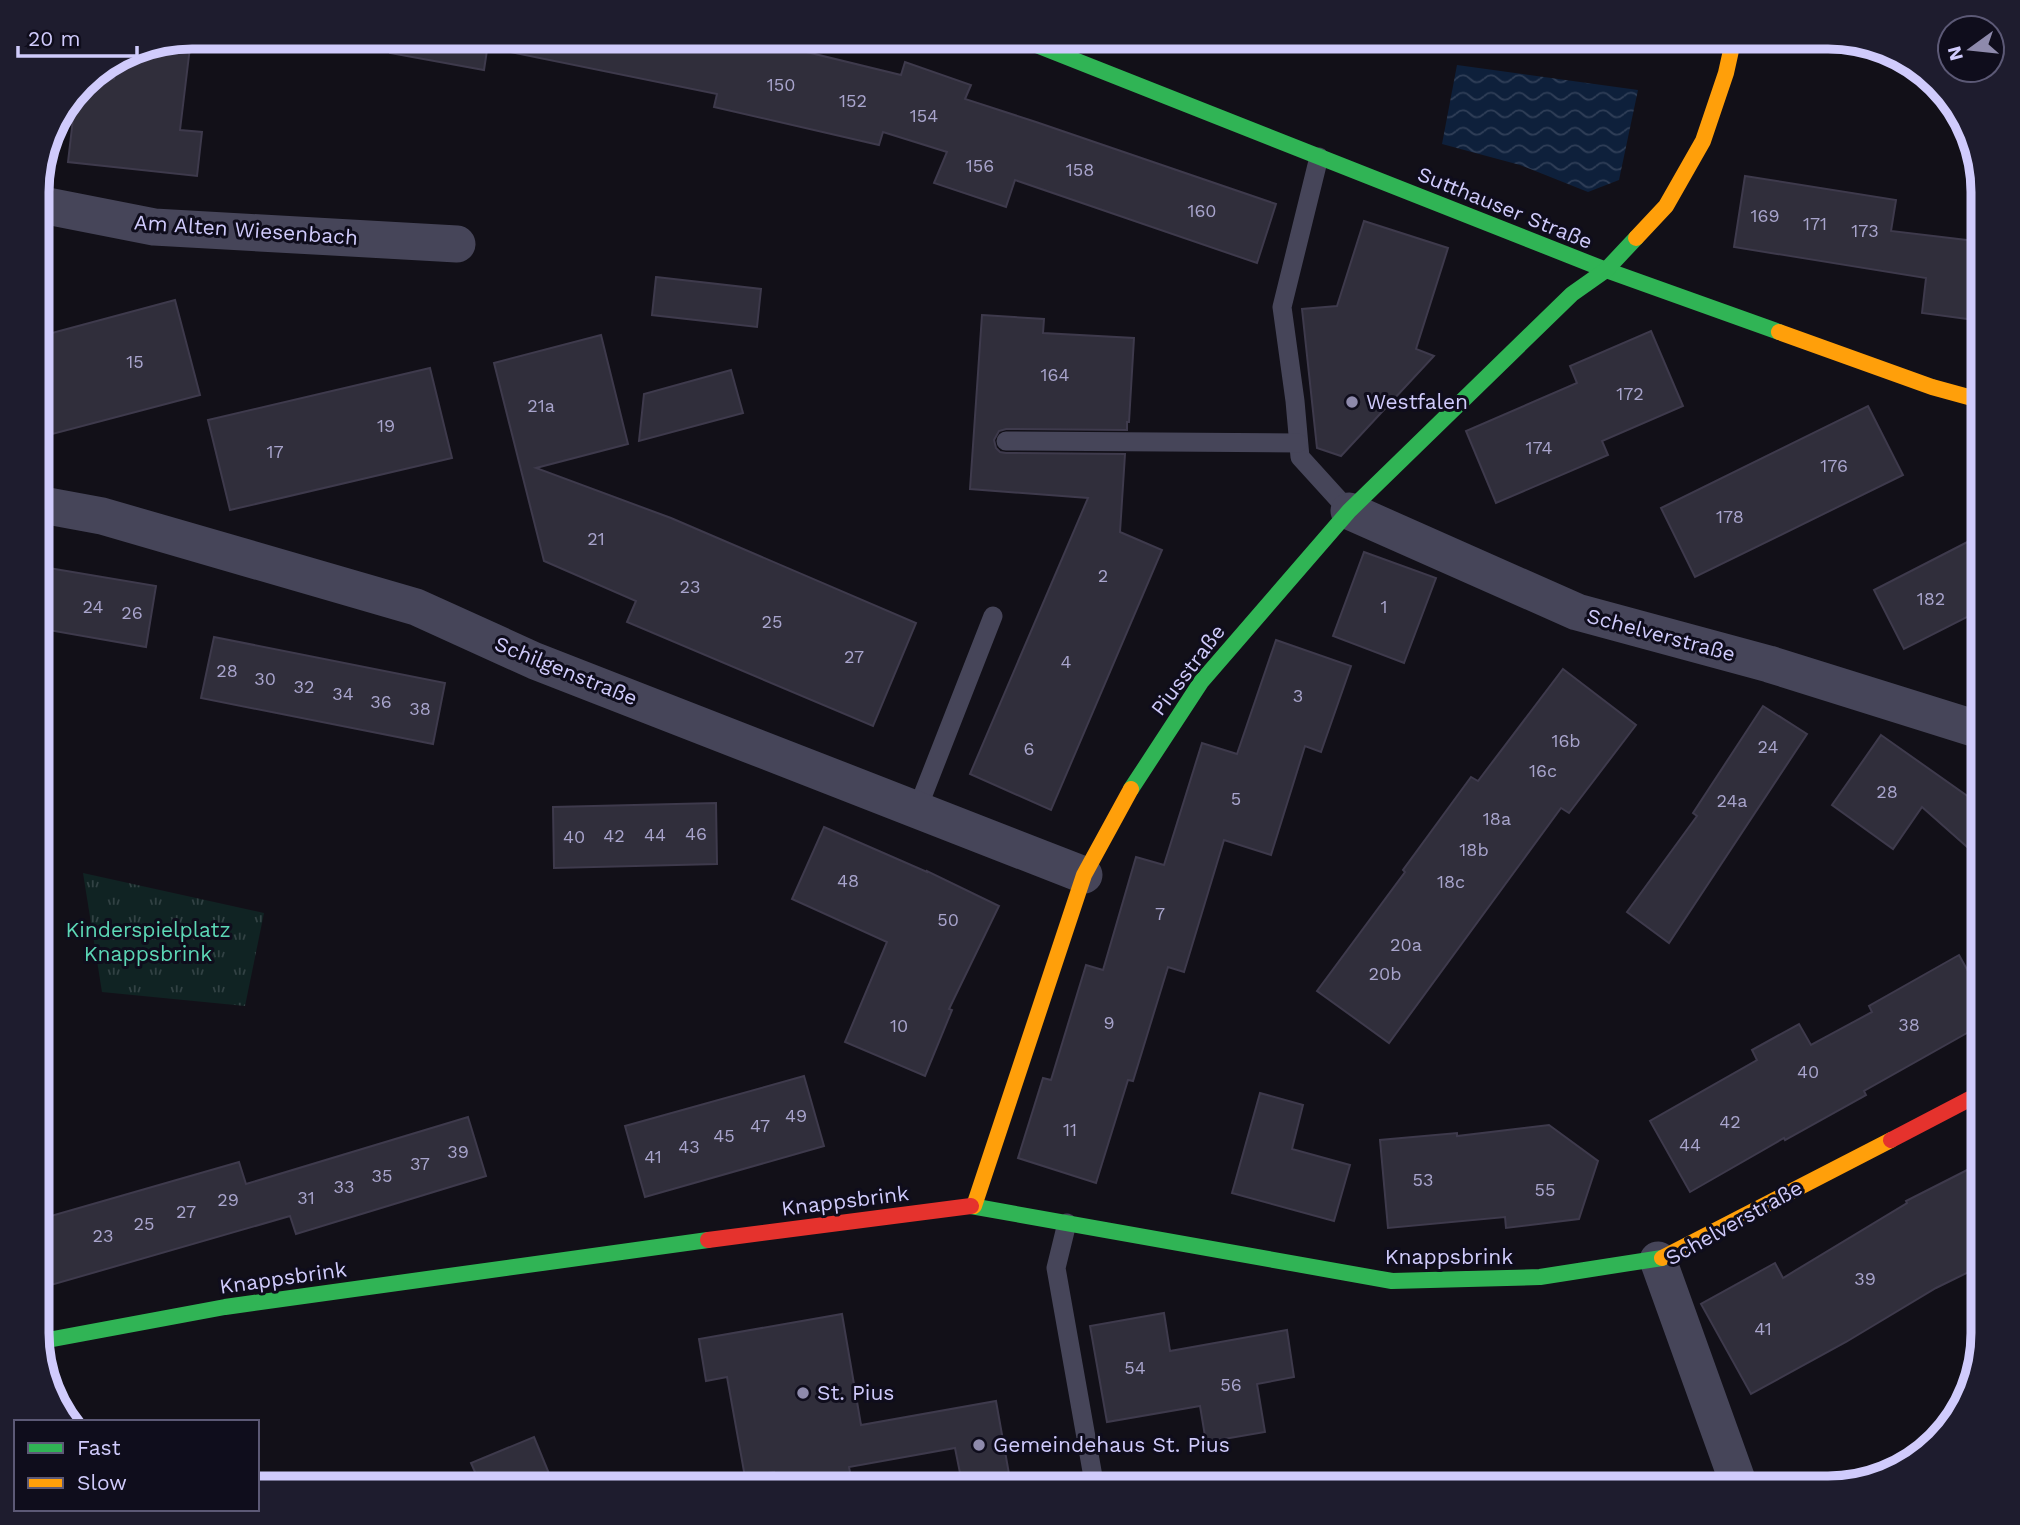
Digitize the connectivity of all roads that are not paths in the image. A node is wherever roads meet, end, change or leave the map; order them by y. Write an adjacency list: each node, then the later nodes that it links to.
1 (1046, 49): 3 (street, Sutthauser Straße)
2 (1731, 49): 6 (street, Piusstraße)
3 (1319, 157): 6 (street, Sutthauser Straße); 9 (lane)
4 (49, 206): 5 (street, Am Alten Wiesenbach)
5 (457, 244)
6 (1606, 271): 7 (street, Sutthauser Straße); 11 (street, Piusstraße)
7 (1971, 398)
8 (1006, 441): 9 (lane)
9 (1298, 443): 11 (lane)
10 (49, 506): 14 (street, Schilgenstraße)
11 (1349, 511): 13 (street, Schelverstraße); 15 (street, Piusstraße)
12 (993, 616): 14 (lane)
13 (1971, 726)
14 (917, 810): 15 (street, Schilgenstraße)
15 (1084, 875): 17 (street, Piusstraße)
16 (1971, 1098): 19 (street, Schelverstraße)
17 (974, 1206): 18 (street, Knappsbrink); 20 (street, Knappsbrink)
18 (1068, 1223): 19 (street, Knappsbrink); 21 (lane)
19 (1658, 1260): 22 (street, Schelverstraße)
20 (49, 1340)
21 (1093, 1476)
22 (1736, 1476)

